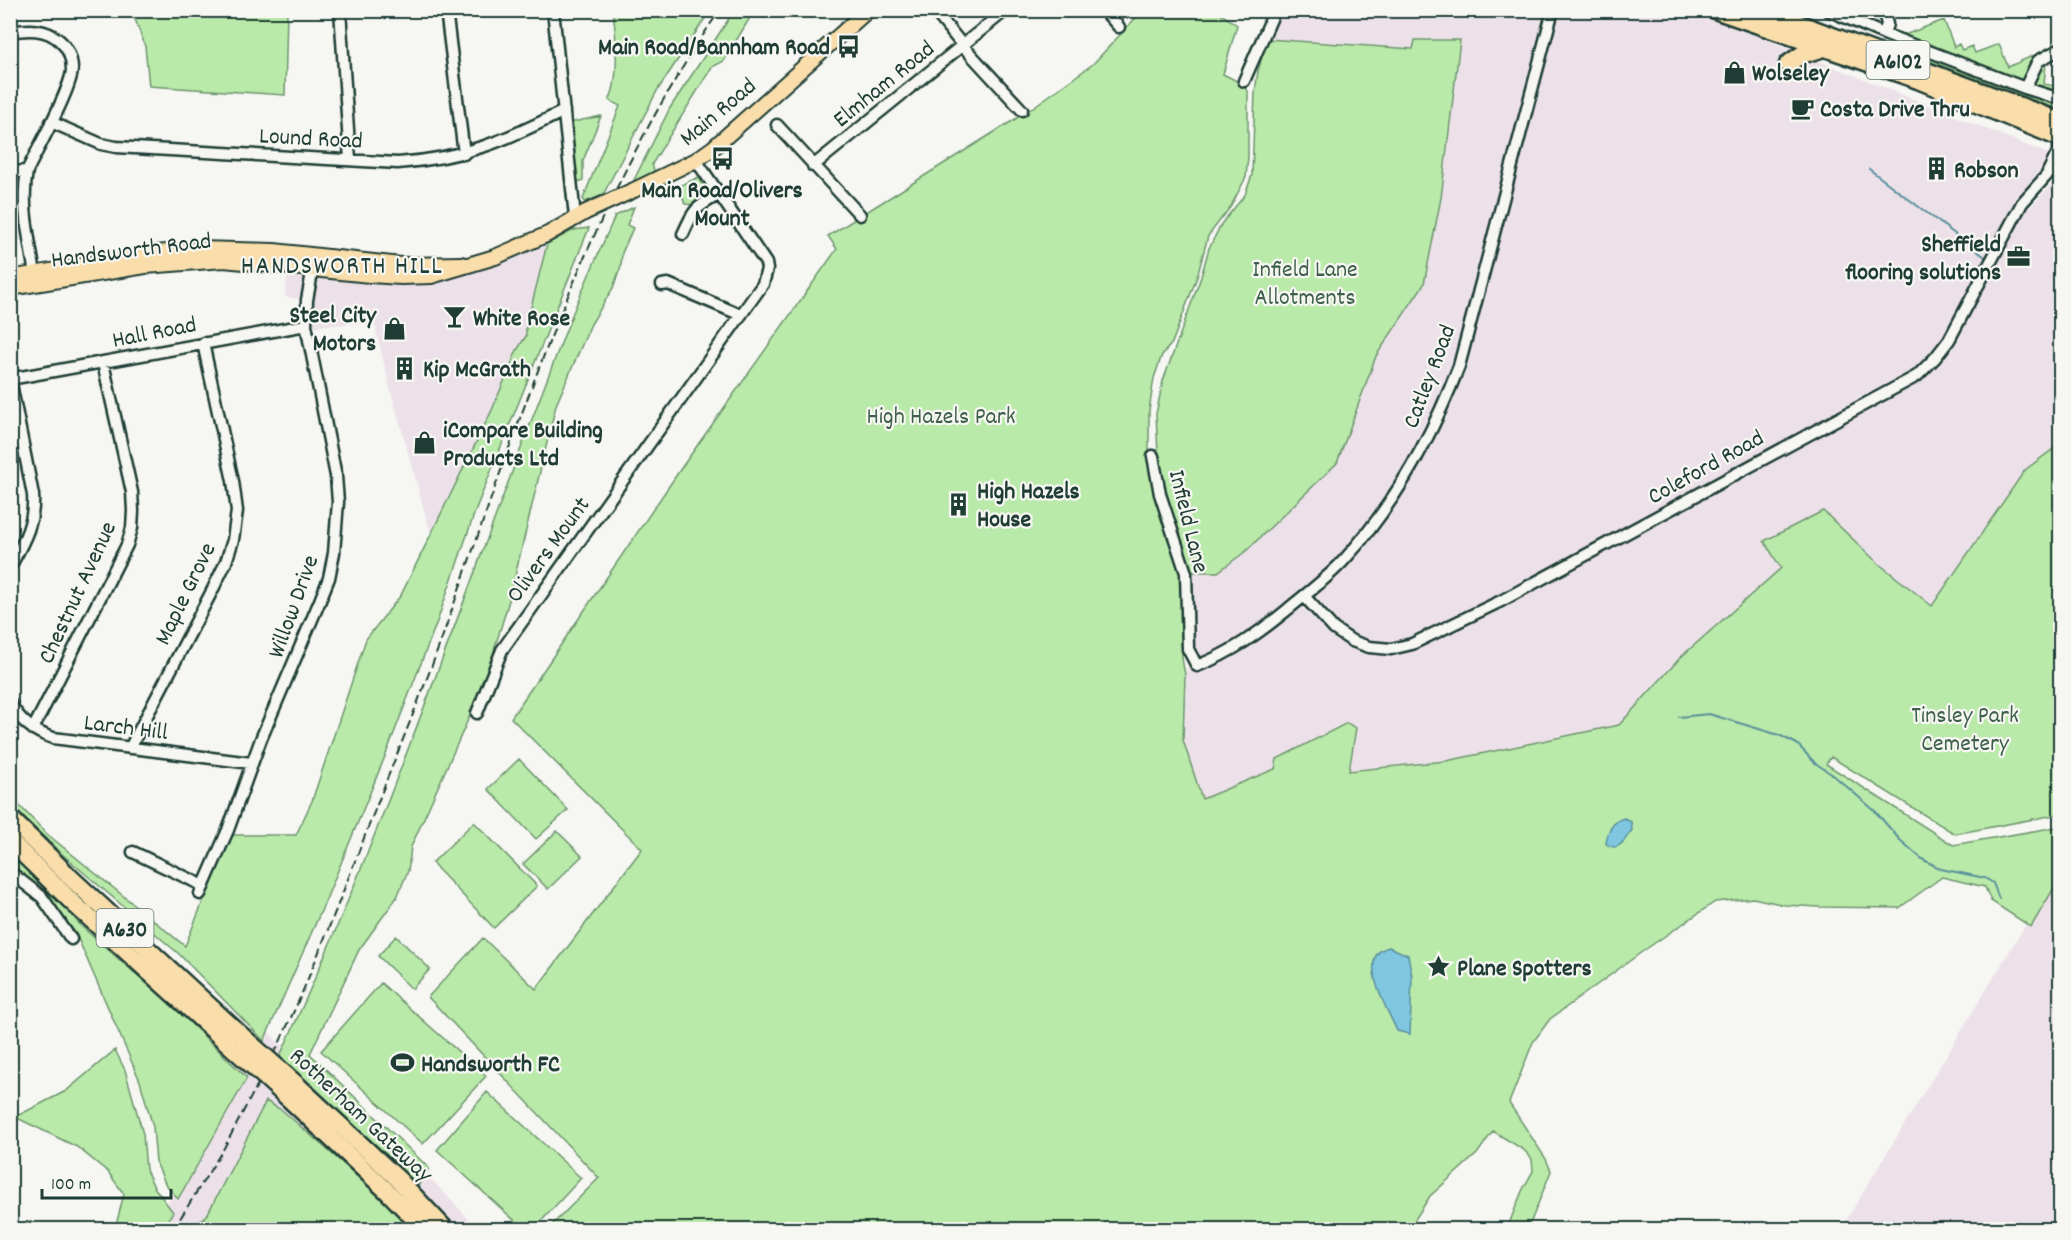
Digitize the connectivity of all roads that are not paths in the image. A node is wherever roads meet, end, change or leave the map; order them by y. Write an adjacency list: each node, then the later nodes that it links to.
1 (340, 10): 34 (street)
2 (446, 10): 33 (street)
3 (553, 10): 27 (street)
4 (868, 10): 35 (main road, Main Road)
5 (934, 10): 19 (street)
6 (1006, 10): 19 (street, Elmham Road)
7 (1104, 10): 15 (street)
8 (1275, 10): 23 (street)
9 (1553, 10): 57 (street, Catley Road)
10 (1715, 10): 16 (highway, A6102)
11 (1763, 10): 16 (highway, A6102)
12 (1828, 10): 14 (street)
13 (1883, 10): 18 (street)
14 (1852, 15): 18 (street)
15 (1119, 27)
16 (1790, 31): 20 (highway, A6102); 28 (highway, A6102)
17 (10, 32): 29 (street)
18 (1884, 34): 24 (street)
19 (963, 46): 26 (street); 37 (street, Elmham Road)
20 (1824, 48): 22 (highway); 31 (highway, A6102)
21 (2061, 49): 24 (street)
22 (1788, 64)
23 (1244, 81)
24 (2025, 88): 25 (street)
25 (2061, 99)
26 (1022, 110)
27 (564, 111): 33 (street, Lound Road); 42 (street)
28 (2061, 121)
29 (51, 122): 34 (street, Lound Road); 38 (street)
30 (777, 125): 37 (street)
31 (2061, 138)
32 (2061, 148): 40 (street, Coleford Road)
33 (464, 154): 34 (street, Lound Road)
34 (350, 160)
35 (696, 160): 41 (street); 42 (main road, Main Road, bridge)
36 (2061, 165): 40 (street, Coleford Road)
37 (813, 166): 43 (street)
38 (27, 171): 39 (street); 47 (street)
39 (10, 172)
40 (2047, 175): 57 (street, Coleford Road)
41 (718, 195): 44 (street); 50 (street, Olivers Mount)
42 (581, 214): 45 (main road, Handsworth Road)
43 (860, 215)
44 (683, 234)
45 (314, 263): 47 (main road, Handsworth Road); 51 (street, Willow Drive)
46 (10, 278): 47 (main road, Handsworth Road)
47 (36, 279): 49 (main road, Handsworth Road)
48 (662, 285): 50 (street)
49 (10, 288)
50 (741, 315): 60 (street, Olivers Mount)
51 (306, 325): 52 (street, Hall Road); 63 (street, Willow Drive)
52 (202, 343): 53 (street, Hall Road); 62 (street, Maple Grove)
53 (103, 363): 54 (street, Hall Road); 61 (street, Chestnut Avenue)
54 (10, 379): 56 (street)
55 (1153, 456): 58 (street, Infield Lane)
56 (10, 567)
57 (1304, 596): 58 (street, Catley Road)
58 (1197, 666)
59 (10, 703): 61 (street, Larch Hill)
60 (477, 713)
61 (33, 729): 62 (street, Larch Hill)
62 (130, 748): 63 (street, Larch Hill)
63 (251, 763): 66 (street, Willow Drive)
64 (10, 819): 69 (highway, A630)
65 (10, 841): 69 (highway, A630)
66 (133, 852)
67 (10, 872): 68 (street)
68 (71, 939)
69 (238, 1043): 70 (highway, Rotherham Gateway / A630, bridge)
70 (291, 1090): 71 (highway, Rotherham Gateway / A630); 72 (highway, Rotherham Gateway / A630)
71 (425, 1230)
72 (446, 1230)

